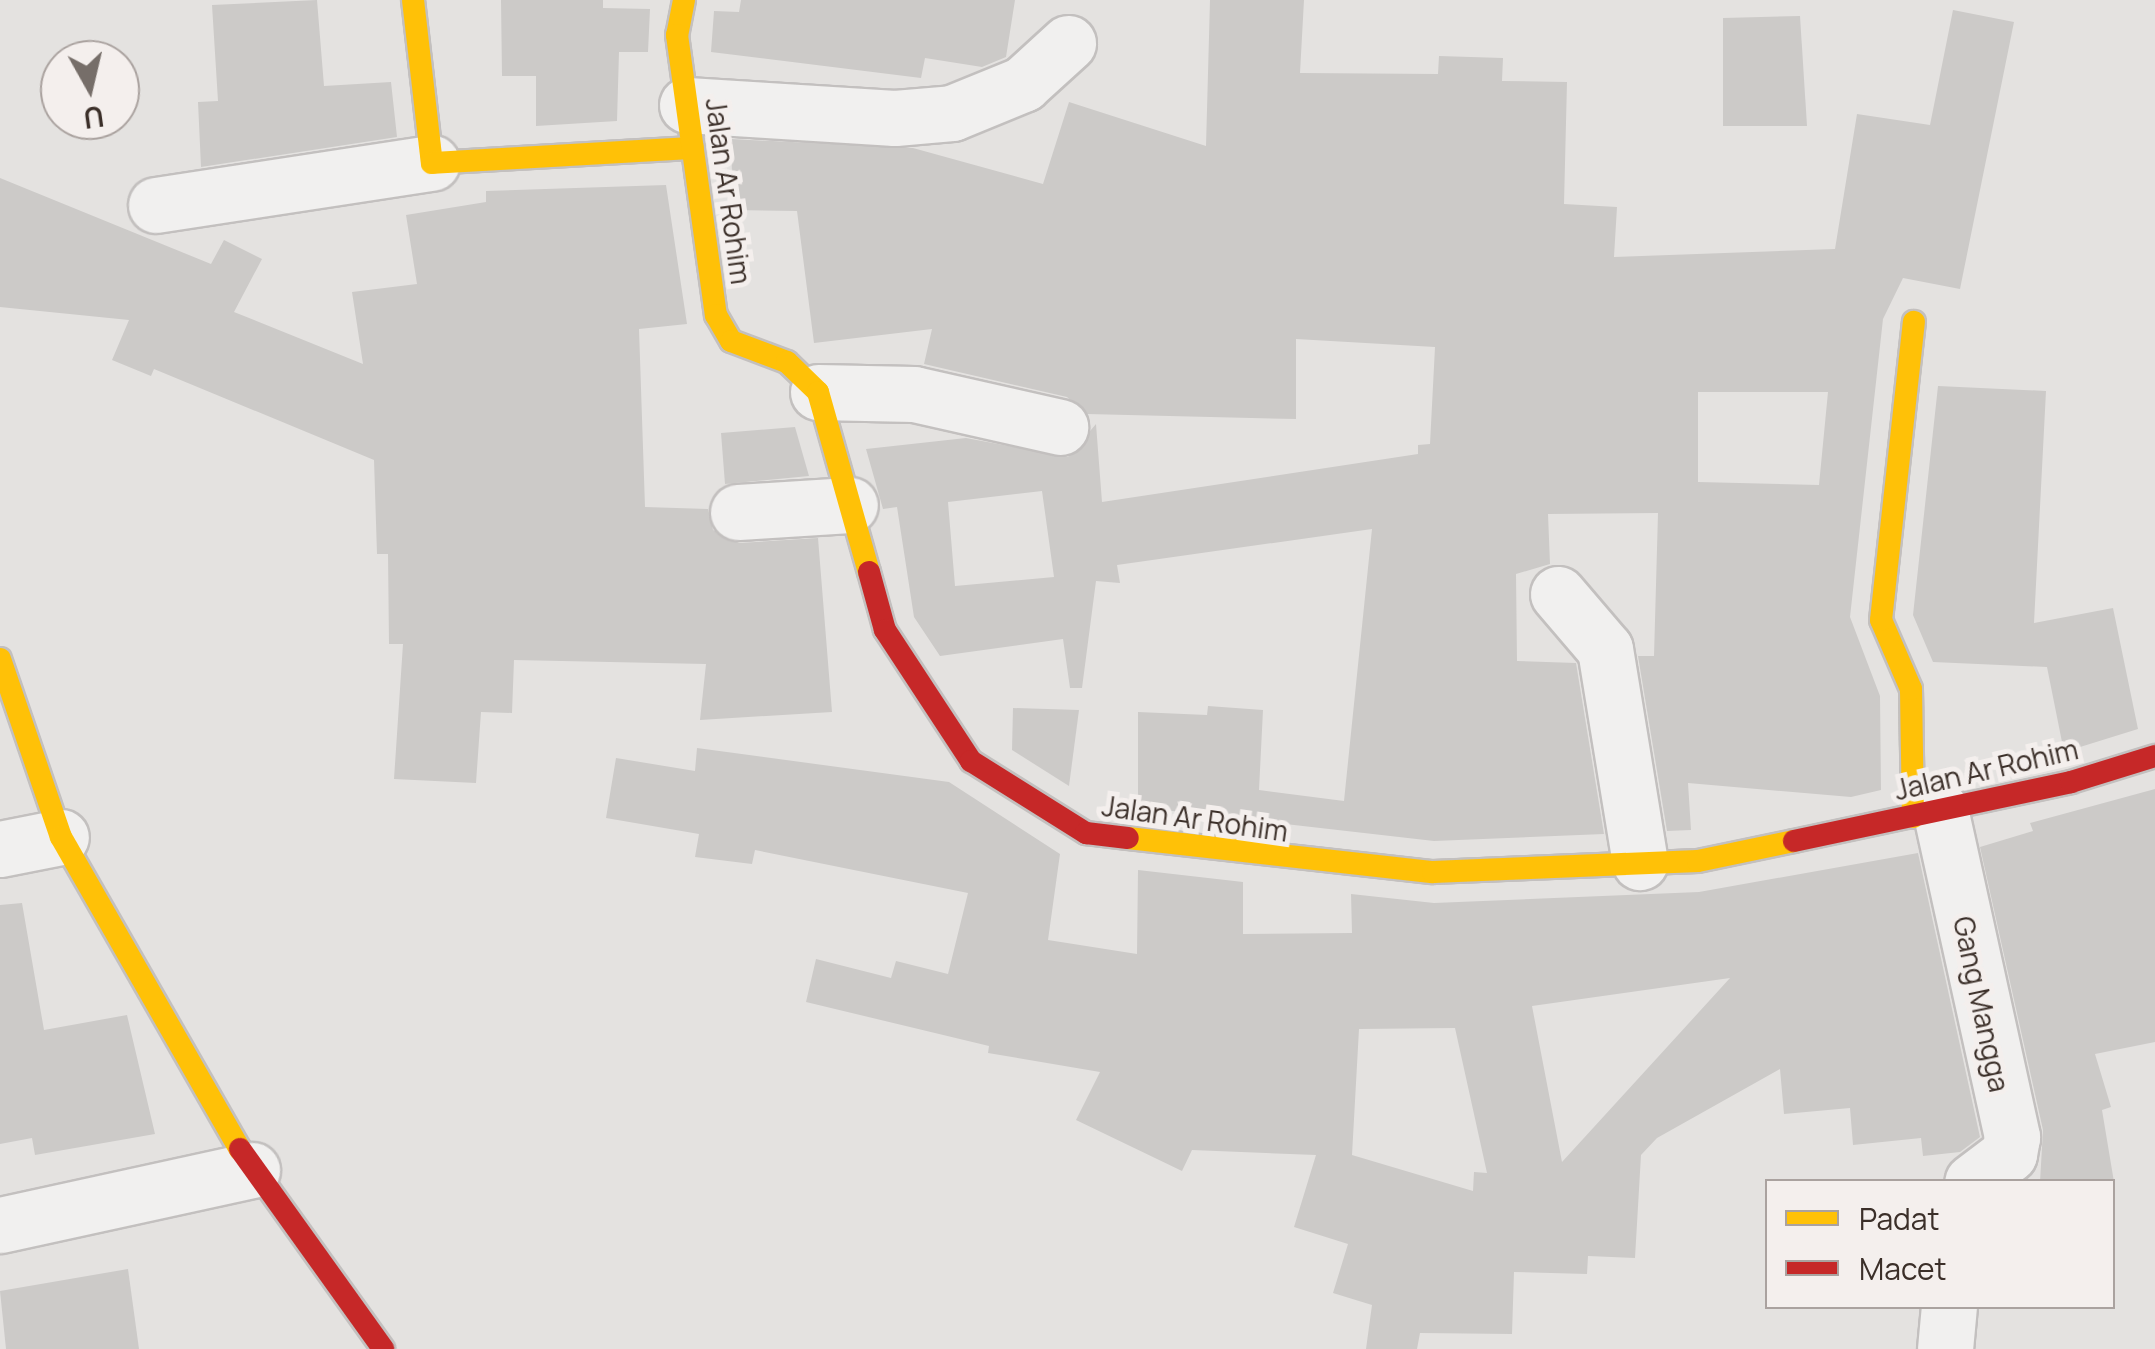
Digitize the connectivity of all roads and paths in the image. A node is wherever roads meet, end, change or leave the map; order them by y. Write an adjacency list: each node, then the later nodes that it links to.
1 (413, 0): 5 (street)
2 (684, 0): 4 (street, Jalan Ar Rohim)
3 (1068, 44): 4 (street)
4 (690, 126): 5 (street); 8 (street, Jalan Ar Rohim)
5 (432, 163): 6 (street)
6 (156, 205)
7 (1914, 322): 15 (street)
8 (818, 392): 9 (street); 10 (street, Jalan Ar Rohim)
9 (1060, 427)
10 (850, 505): 11 (street); 18 (street, Jalan Ar Rohim)
11 (738, 512)
12 (1558, 594): 18 (street)
13 (0, 659): 16 (street)
14 (2155, 756): 15 (street, Jalan Ar Rohim)
15 (1926, 813): 18 (street, Jalan Ar Rohim); 20 (street, Gang Mangga)
16 (61, 837): 17 (street); 19 (street)
17 (0, 849)
18 (1640, 862)
19 (252, 1170): 21 (street); 23 (street)
20 (1976, 1179)
21 (0, 1225)
22 (1948, 1309): 24 (street)
23 (382, 1349)
24 (1945, 1349)

